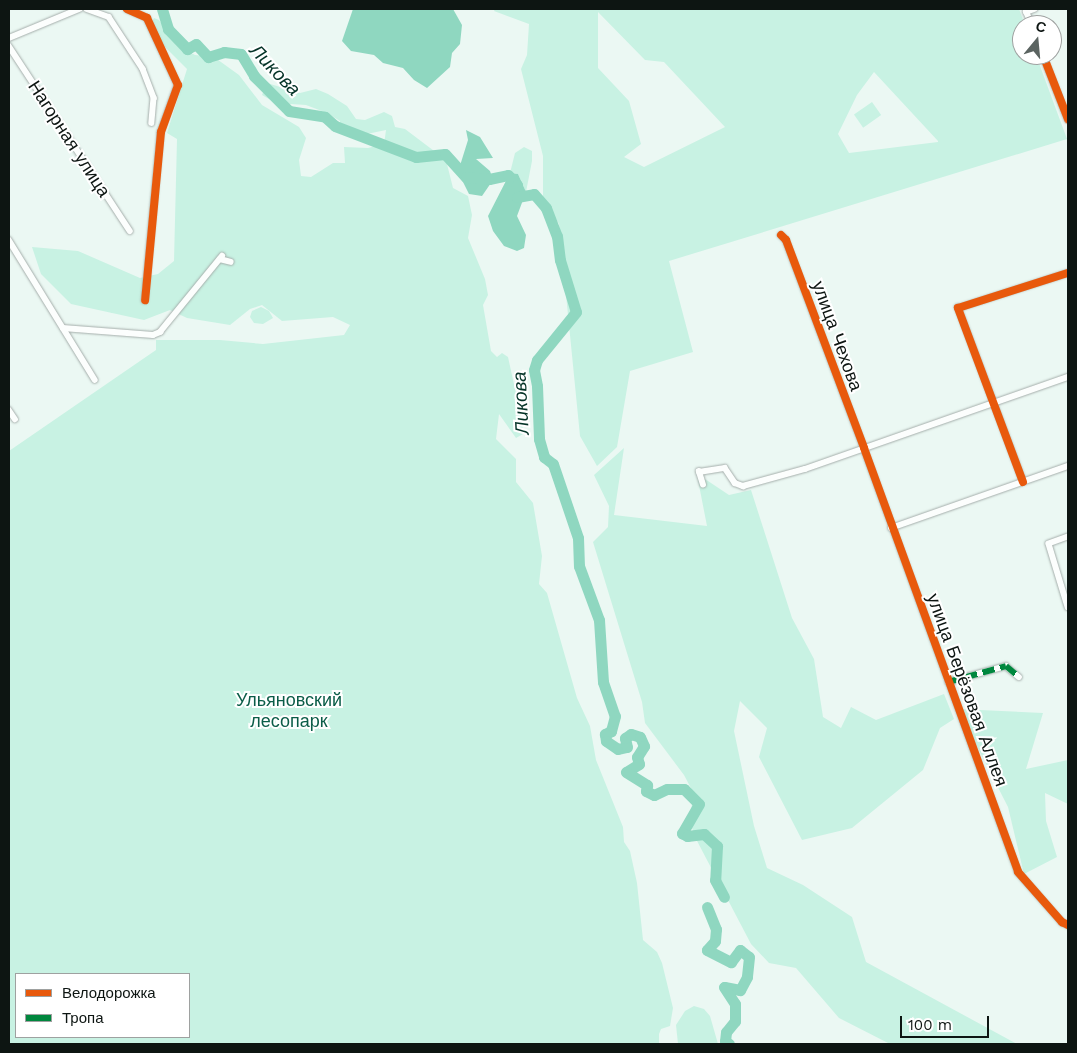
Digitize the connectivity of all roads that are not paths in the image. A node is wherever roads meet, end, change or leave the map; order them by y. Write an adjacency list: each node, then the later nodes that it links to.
1 (79, 9): 4 (street)
2 (87, 9): 8 (street)
3 (127, 9): 14 (street)
4 (9, 38)
5 (9, 46): 9 (street, Нагорная улица)
6 (1047, 65): 7 (street)
7 (1068, 119)
8 (152, 123)
9 (130, 231)
10 (781, 235): 21 (street, улица Чехова)
11 (9, 240): 15 (street)
12 (231, 262): 15 (street)
13 (1068, 273): 18 (street)
14 (145, 300)
15 (63, 328): 17 (street)
16 (1068, 376): 18 (street)
17 (95, 380)
18 (995, 404): 21 (street); 23 (street)
19 (9, 410): 20 (street)
20 (15, 419)
21 (864, 448): 24 (street); 25 (street, улица Берёзовая Аллея)
22 (1068, 466): 23 (street)
23 (1023, 482): 25 (street)
24 (703, 484)
25 (891, 528): 29 (street, улица Берёзовая Аллея)
26 (1068, 537): 27 (street)
27 (1068, 607)
28 (1019, 677): 29 (street)
29 (948, 682): 30 (street, улица Берёзовая Аллея)
30 (1068, 925)

